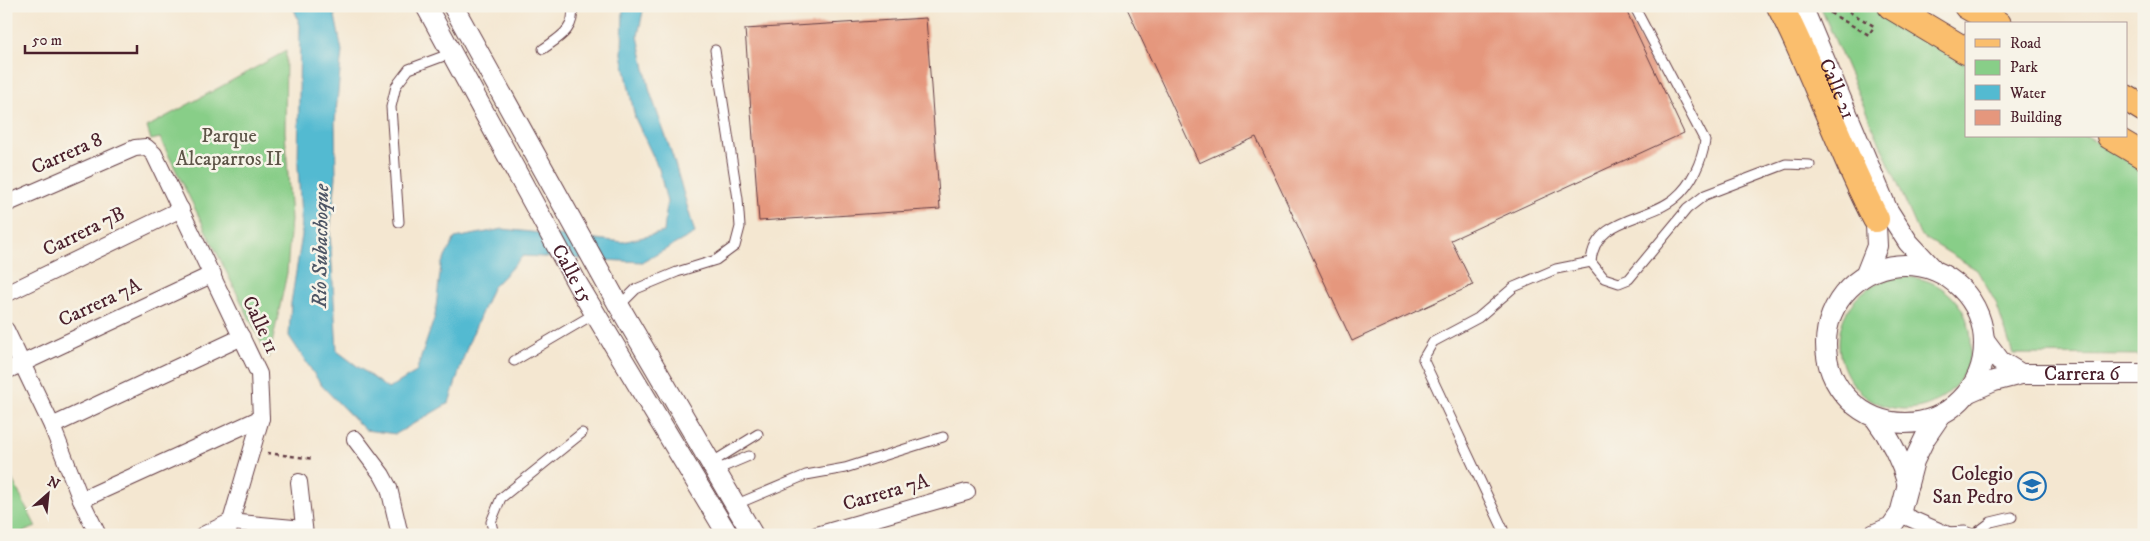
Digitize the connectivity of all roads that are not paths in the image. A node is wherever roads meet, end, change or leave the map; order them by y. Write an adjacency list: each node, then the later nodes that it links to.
1 (426, 6): 14 (street, Calle 15)
2 (452, 6): 10 (street, Calle 15)
3 (572, 6): 11 (lane)
4 (1634, 6): 22 (lane)
5 (1780, 6): 26 (main road)
6 (1802, 6): 21 (street, Calle 21)
7 (1891, 6): 13 (main road)
8 (1967, 6): 9 (main road)
9 (1995, 22)
10 (474, 44): 14 (street); 33 (street, Calle 15)
11 (543, 49)
12 (715, 50): 33 (lane)
13 (1965, 50)
14 (452, 53): 27 (lane); 34 (street, Calle 15)
15 (2128, 99): 16 (main road)
16 (2144, 108)
17 (2113, 138): 19 (main road)
18 (146, 147): 23 (street, Carrera 8); 24 (street, Calle 11)
19 (2144, 156)
20 (1810, 164): 25 (lane)
21 (1872, 173): 26 (street, Calle 21); 29 (street, Calle 21)
22 (1675, 198): 25 (lane); 28 (lane)
23 (6, 204)
24 (181, 209): 30 (street, Calle 11); 32 (street, Carrera 7B)
25 (1687, 209): 28 (lane)
26 (1876, 219): 31 (street, Calle 21)
27 (398, 222)
28 (1591, 262): 62 (lane)
29 (1934, 270): 31 (street); 37 (street)
30 (213, 274): 36 (street, Calle 11); 39 (street, Carrera 7A)
31 (1866, 274): 46 (street)
32 (6, 294)
33 (619, 306): 34 (street); 53 (street, Calle 15)
34 (594, 314): 38 (lane); 70 (street, Calle 15)
35 (6, 330): 39 (street)
36 (242, 337): 45 (street, Calle 11); 47 (street)
37 (1985, 341): 41 (street, Carrera 6); 43 (street)
38 (514, 361)
39 (21, 363): 40 (street, Carrera 7A); 47 (street)
40 (6, 371)
41 (2021, 374): 42 (street, Carrera 6); 43 (street, Carrera 6)
42 (2144, 374)
43 (1969, 392): 44 (street)
44 (1940, 416): 46 (street); 55 (street)
45 (261, 418): 57 (street); 61 (street, Calle 11)
46 (1875, 418): 55 (street)
47 (52, 426): 57 (street)
48 (582, 433): 69 (lane)
49 (758, 434): 53 (lane)
50 (943, 437): 58 (lane)
51 (355, 439): 68 (street)
52 (749, 456): 53 (lane)
53 (714, 466): 58 (street, Calle 15)
54 (299, 482): 63 (street)
55 (1909, 487): 59 (street)
56 (966, 492): 72 (street, Carrera 7A)
57 (81, 500): 66 (street)
58 (737, 504): 71 (street, Calle 15)
59 (1900, 514): 64 (street); 73 (street)
60 (2012, 517): 65 (lane)
61 (228, 528): 63 (street); 67 (street)
62 (1503, 530)
63 (304, 532)
64 (1947, 534): 65 (lane)
65 (1975, 534)
66 (98, 535)
67 (203, 535)
68 (400, 535)
69 (494, 535)
70 (728, 535)
71 (753, 535)
72 (817, 535)
73 (1873, 535)

